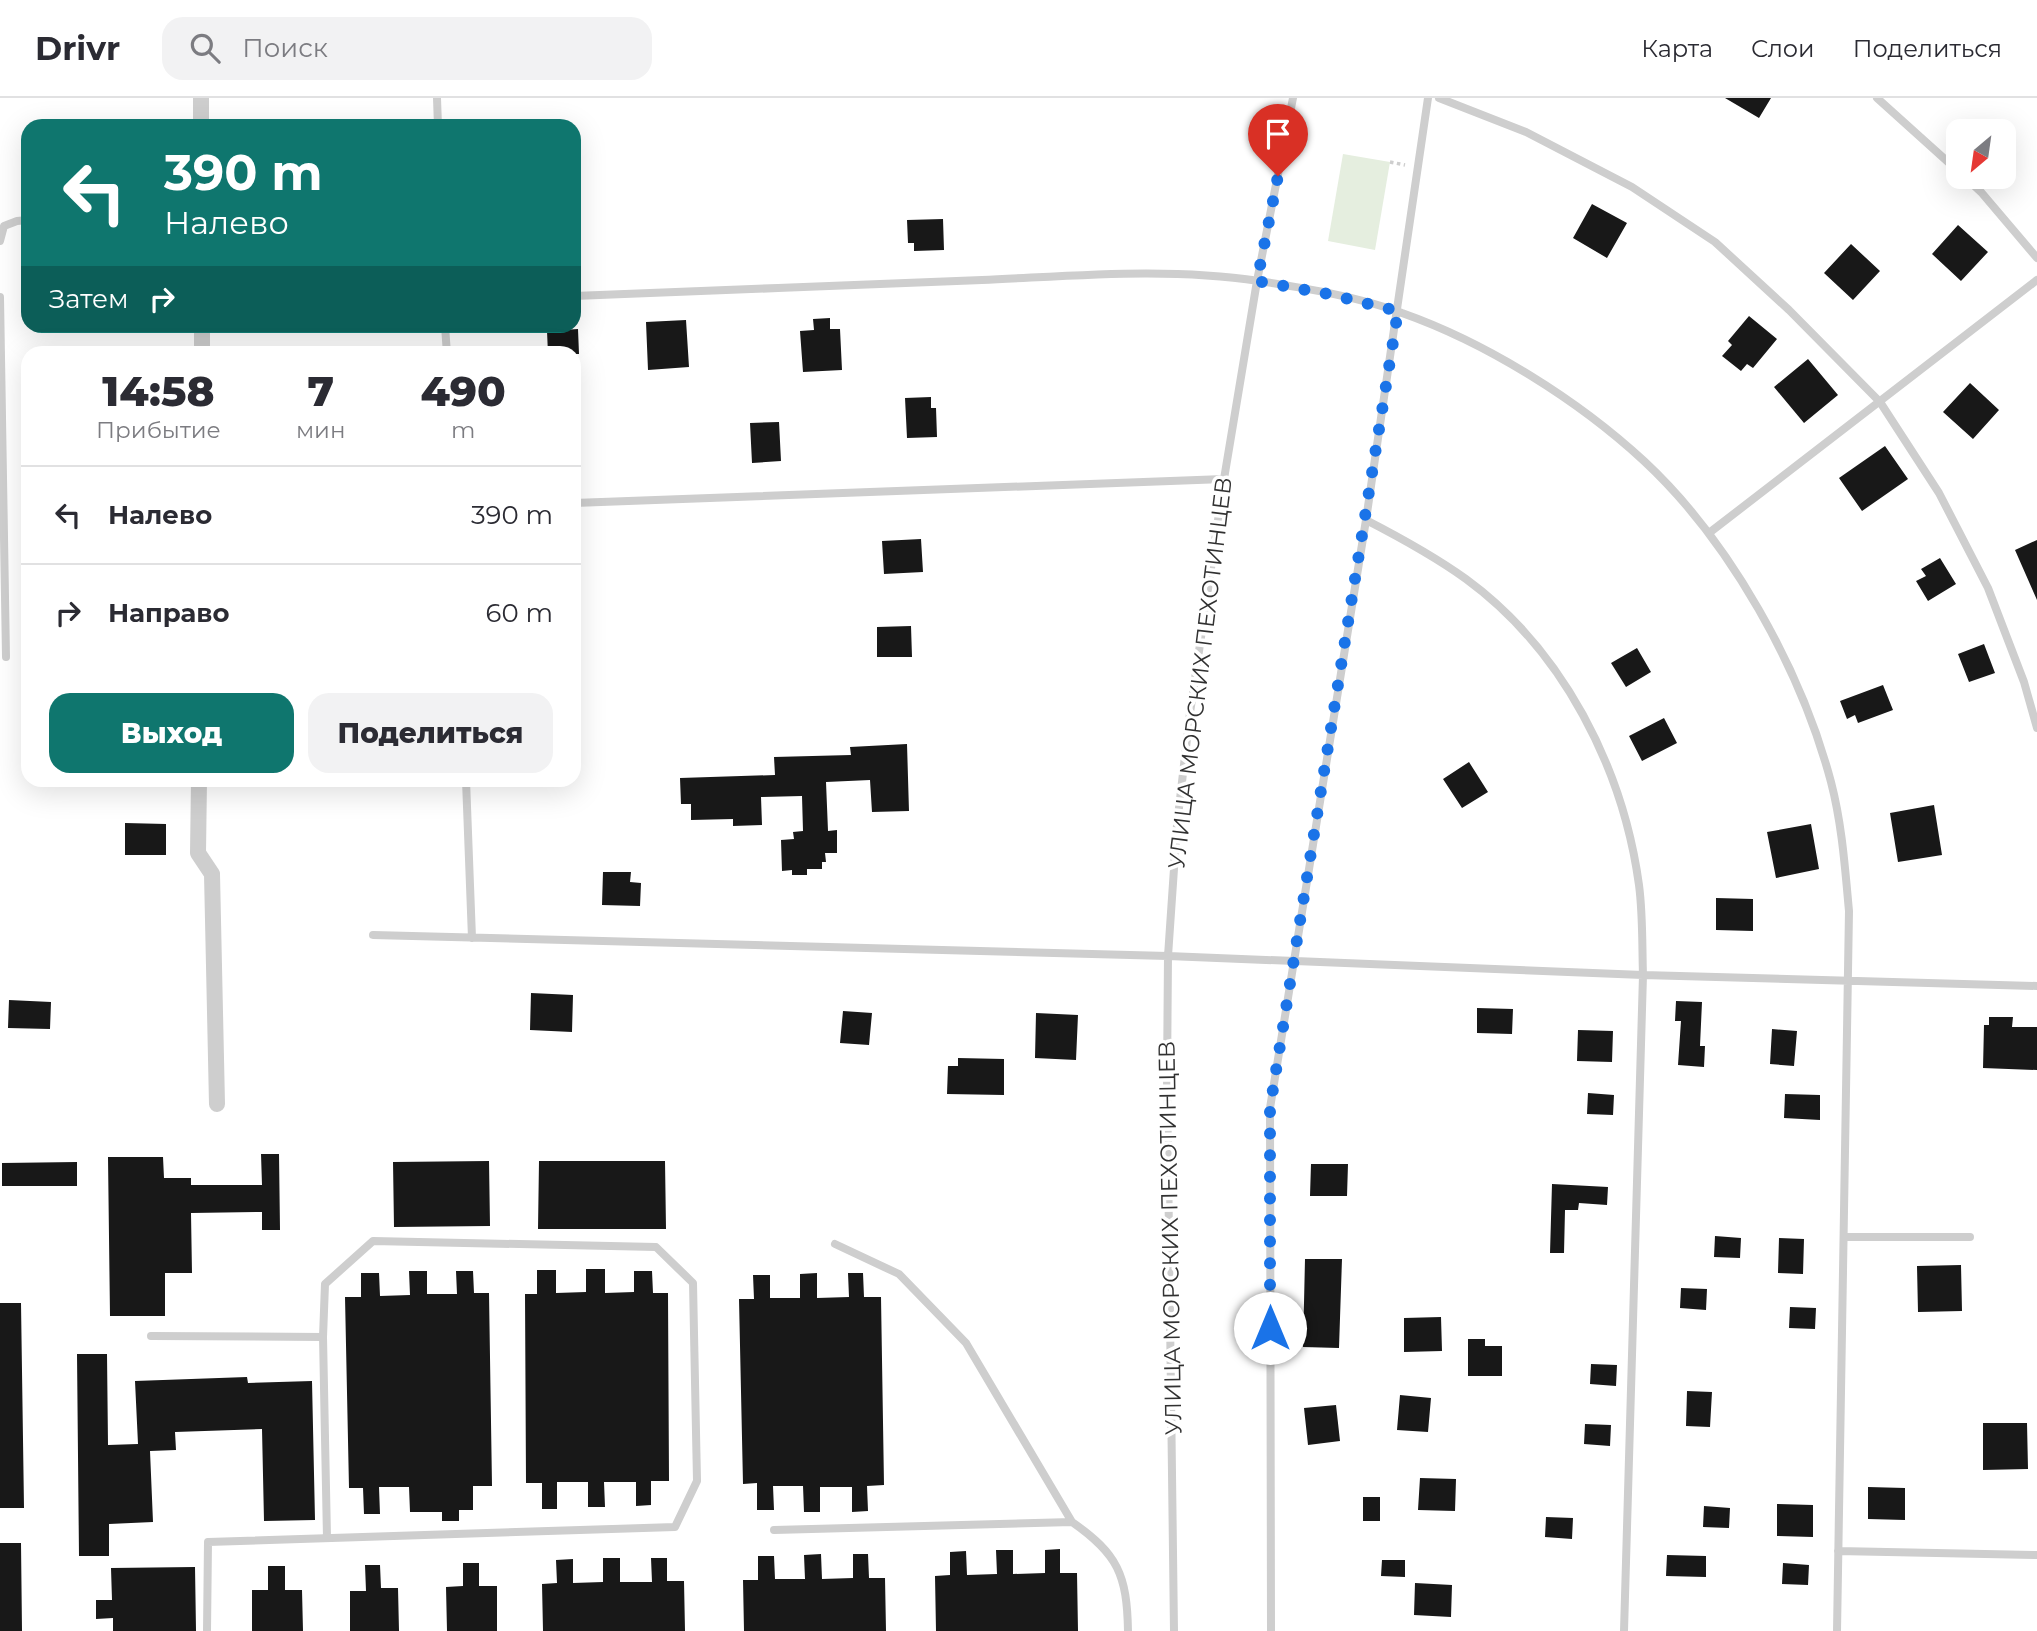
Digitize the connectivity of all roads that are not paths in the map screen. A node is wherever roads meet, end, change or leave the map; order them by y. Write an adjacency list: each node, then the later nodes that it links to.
1 (201, 98): 7 (street)
2 (437, 98): 8 (lane)
3 (1293, 98): 15 (lane, УЛИЦА МОРСКИХ ПЕХОТИНЦЕВ)
4 (1429, 98): 18 (lane)
5 (1439, 98): 19 (lane)
6 (1877, 98): 9 (lane)
7 (201, 119)
8 (438, 119)
9 (1946, 160)
10 (1978, 189): 13 (lane)
11 (21, 221): 12 (lane)
12 (0, 241)
13 (2037, 258)
14 (2037, 280): 19 (lane)
15 (1257, 281): 16 (lane); 18 (lane); 20 (lane, УЛИЦА МОРСКИХ ПЕХОТИНЦЕВ)
16 (581, 296)
17 (0, 297): 24 (lane)
18 (1398, 311): 22 (lane); 23 (lane)
19 (1880, 401): 23 (lane); 25 (lane)
20 (1224, 479): 21 (lane); 30 (lane, УЛИЦА МОРСКИХ ПЕХОТИНЦЕВ)
21 (581, 503)
22 (1366, 520): 31 (lane); 32 (lane)
23 (1709, 533): 33 (lane)
24 (6, 657)
25 (2037, 727)
26 (199, 787): 35 (street)
27 (466, 787): 29 (lane)
28 (373, 935): 29 (lane)
29 (472, 938): 30 (lane)
30 (1168, 956): 31 (lane); 48 (lane, УЛИЦА МОРСКИХ ПЕХОТИНЦЕВ)
31 (1295, 962): 32 (lane); 49 (lane)
32 (1643, 975): 33 (lane); 50 (lane)
33 (1848, 981): 34 (lane); 36 (lane)
34 (2037, 986)
35 (217, 1104)
36 (1844, 1237): 37 (lane); 44 (lane)
37 (1970, 1237)
38 (835, 1244): 41 (lane)
39 (151, 1336): 40 (lane)
40 (323, 1337): 43 (lane); 43 (lane)
41 (1072, 1522): 42 (lane); 47 (lane)
42 (774, 1530)
43 (327, 1538): 46 (lane)
44 (1838, 1551): 45 (lane); 51 (lane)
45 (2037, 1555)
46 (206, 1631)
47 (1128, 1631)
48 (1174, 1631)
49 (1271, 1631)
50 (1625, 1631)
51 (1837, 1631)

